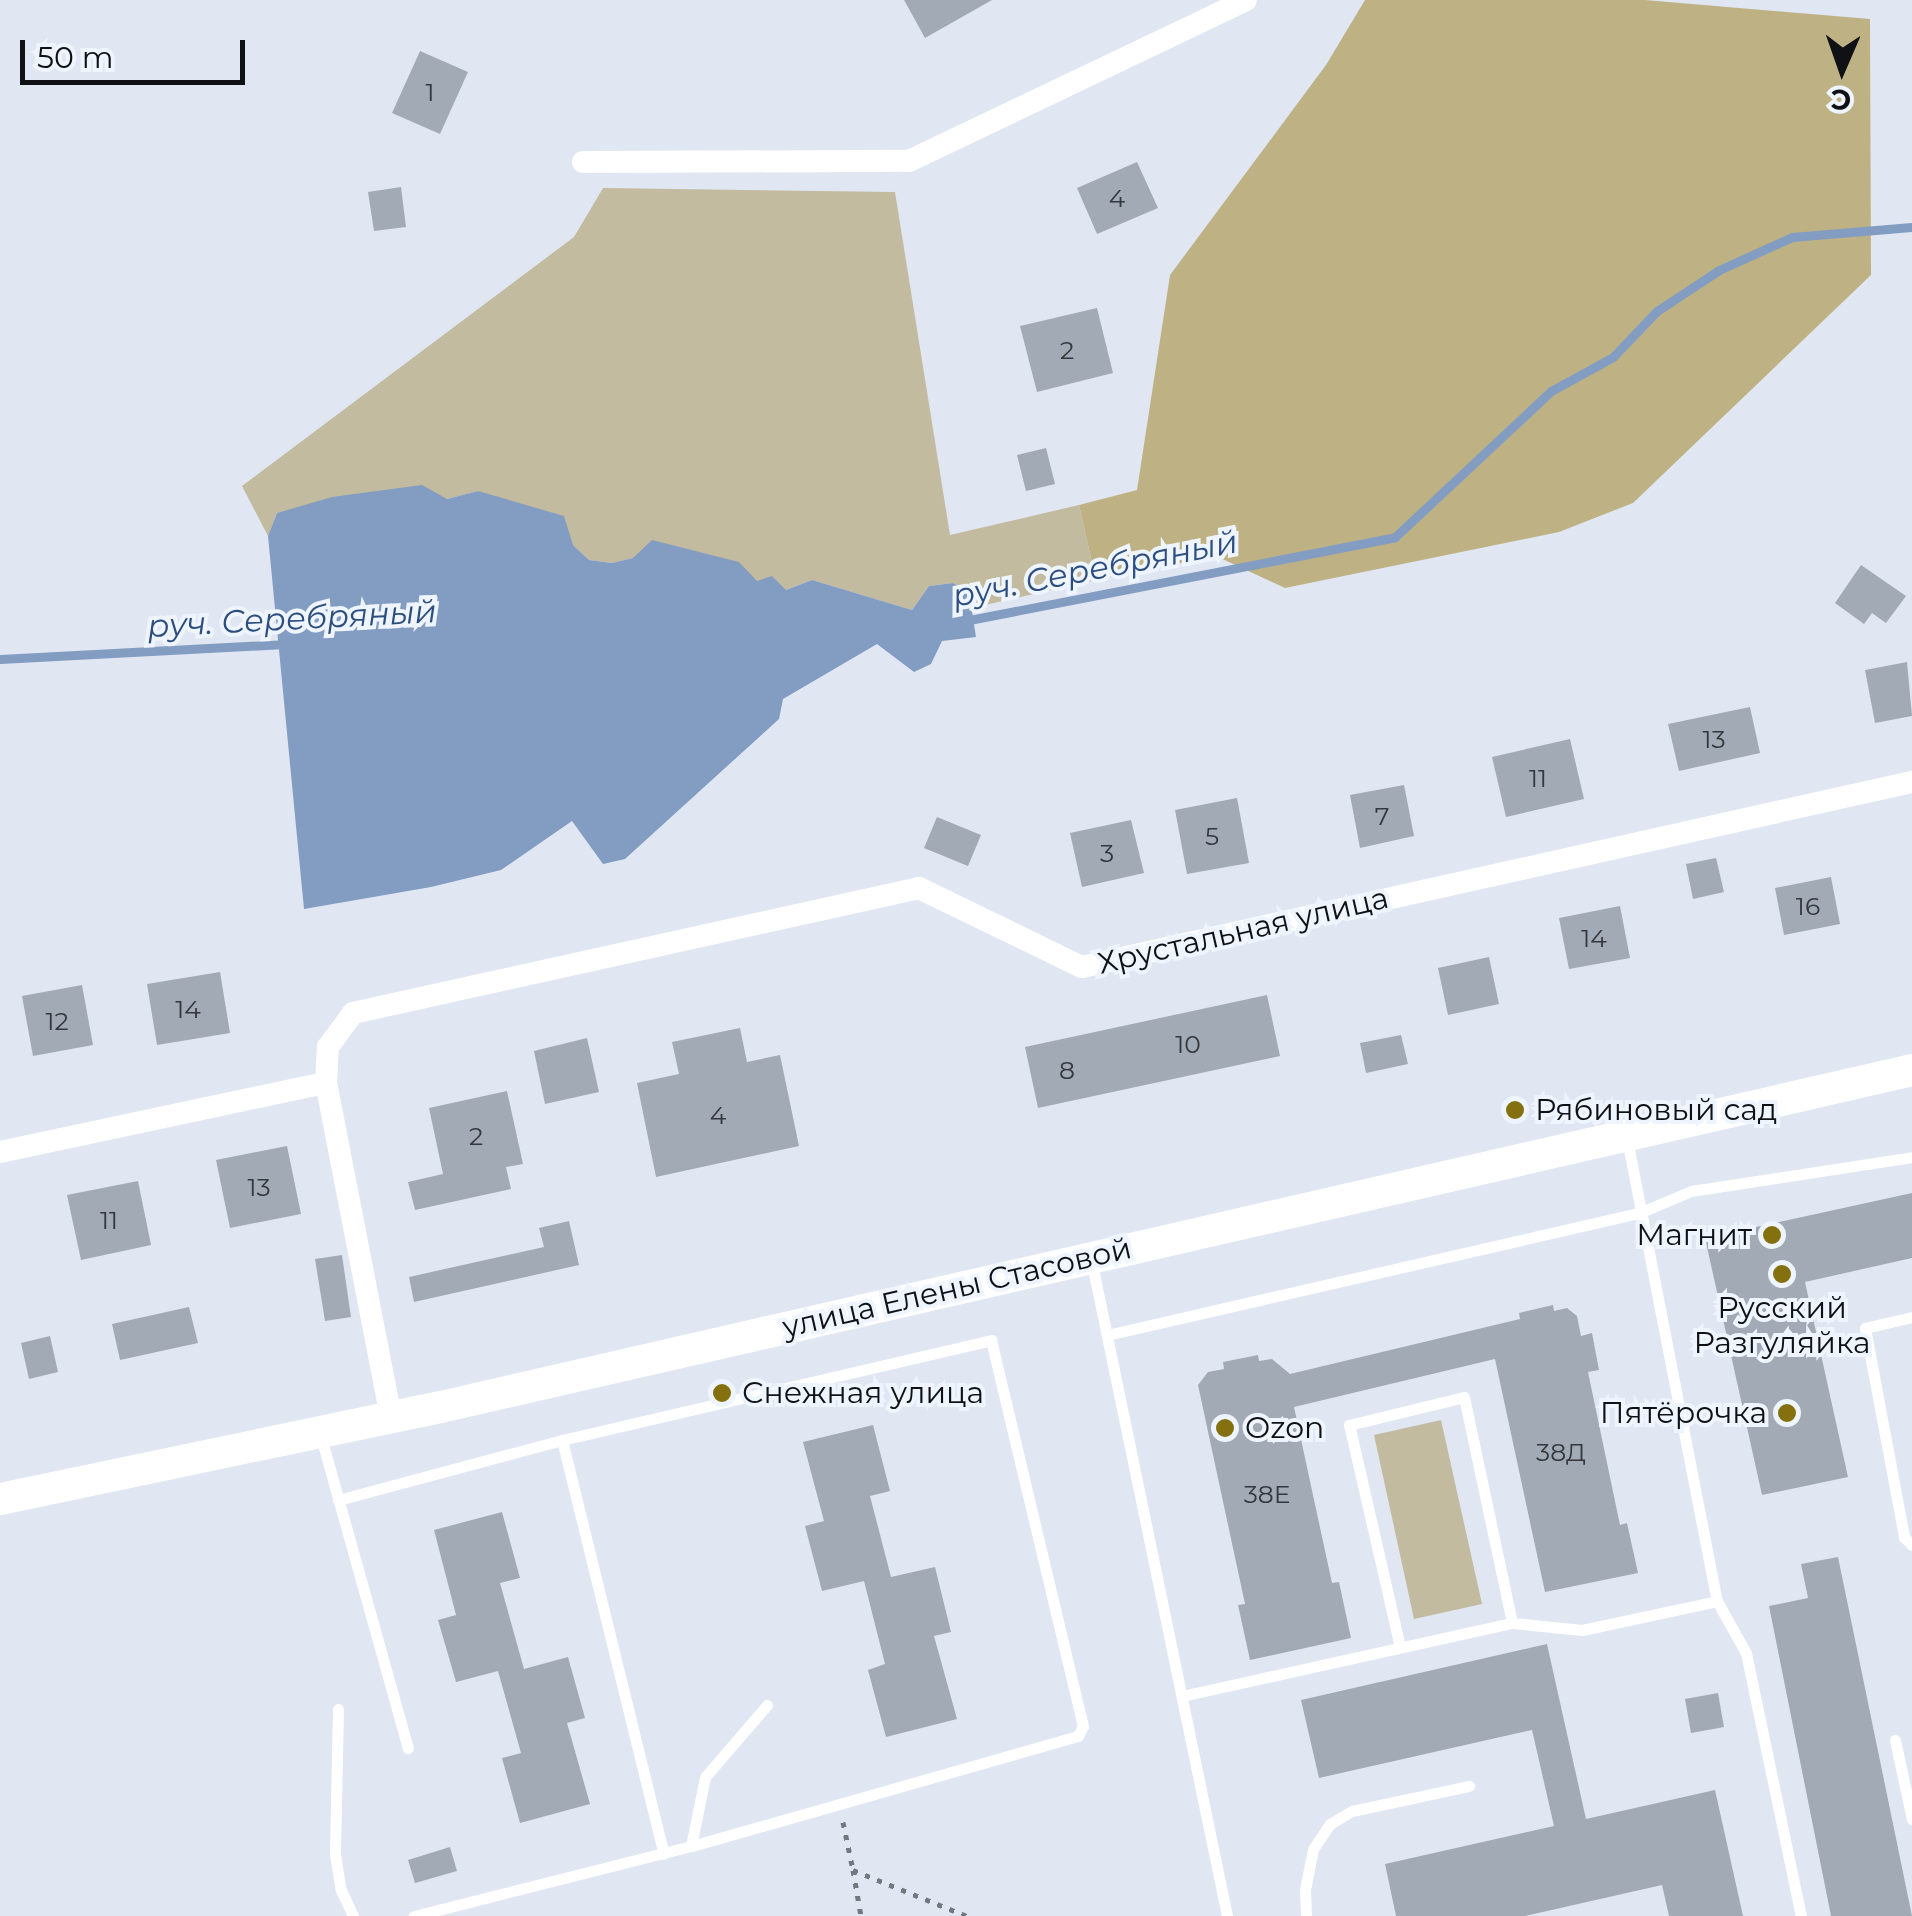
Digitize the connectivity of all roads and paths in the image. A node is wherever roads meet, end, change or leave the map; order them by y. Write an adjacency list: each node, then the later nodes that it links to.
1 (1246, 0): 2 (street)
2 (583, 162)
3 (1912, 782): 5 (street, Хрустальная улица)
4 (1912, 1070): 6 (main road, улица Елены Стасовой)
5 (326, 1083): 7 (street); 13 (street)
6 (1626, 1138): 9 (lane); 10 (main road, улица Елены Стасовой)
7 (0, 1152)
8 (1912, 1157): 9 (lane)
9 (1638, 1213): 12 (lane); 19 (lane)
10 (1091, 1258): 12 (lane); 13 (main road, улица Елены Стасовой)
11 (1912, 1318): 18 (lane)
12 (1107, 1335): 22 (lane)
13 (391, 1417): 14 (main road, улица Елены Стасовой)
14 (320, 1433): 16 (main road, улица Елены Стасовой); 17 (lane)
15 (562, 1440): 17 (lane); 28 (lane); 31 (lane)
16 (0, 1499)
17 (338, 1500): 26 (lane)
18 (1912, 1545)
19 (1717, 1601): 20 (lane); 39 (lane)
20 (1512, 1624): 21 (lane); 21 (lane)
21 (1400, 1647): 22 (lane)
22 (1182, 1696): 37 (lane)
23 (766, 1705): 30 (lane)
24 (338, 1709): 33 (lane)
25 (1894, 1740): 29 (lane)
26 (408, 1748)
27 (1469, 1786): 38 (lane)
28 (839, 1802): 30 (lane); 32 (path)
29 (1912, 1819)
30 (691, 1846): 31 (lane)
31 (664, 1854): 34 (lane)
32 (853, 1870): 35 (path); 36 (path)
33 (353, 1916)
34 (414, 1916)
35 (861, 1916)
36 (967, 1916)
37 (1227, 1916)
38 (1306, 1916)
39 (1801, 1916)

